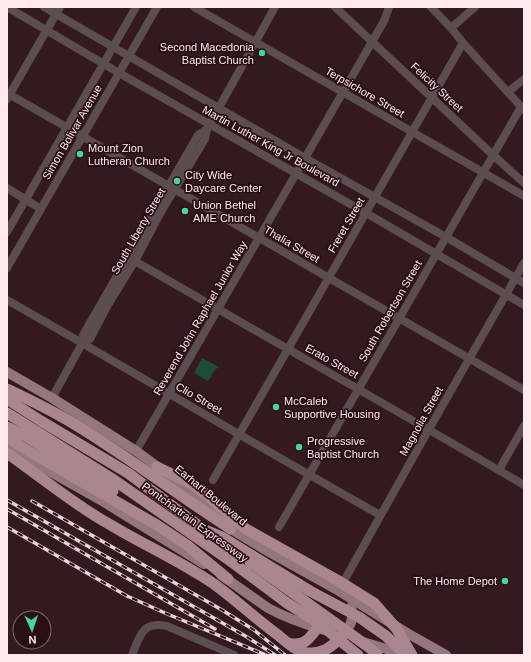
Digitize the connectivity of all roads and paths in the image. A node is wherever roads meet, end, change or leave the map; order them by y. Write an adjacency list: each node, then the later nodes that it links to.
1 (7, 7): 13 (street, Martin Luther King Jr Boulevard)
2 (44, 7): 11 (street, Martin Luther King Jr Boulevard)
3 (136, 7): 17 (street, Simon Bolivar Avenue)
4 (157, 7): 18 (street, Simon Bolivar Avenue)
5 (194, 7): 15 (street, Terpsichore Street)
6 (276, 7): 15 (street, South Liberty Street)
7 (335, 7): 14 (street, Felicity Street)
8 (389, 7): 14 (street, Reverend John Raphael Junior Way)
9 (431, 7): 12 (street)
10 (475, 7): 12 (street)
11 (58, 10): 13 (street); 17 (street, Martin Luther King Jr Boulevard)
12 (451, 28): 16 (street)
13 (47, 30): 19 (street, Martin Luther King Jr Boulevard); 24 (street)
14 (372, 41): 22 (street, Reverend John Raphael Junior Way); 25 (street, Felicity Street)
15 (255, 42): 22 (street, Terpsichore Street); 26 (street, South Liberty Street)
16 (463, 44): 23 (street); 25 (street, Freret Street)
17 (113, 46): 18 (street, Martin Luther King Jr Boulevard); 19 (street, Simon Bolivar Avenue)
18 (129, 56): 20 (street, Simon Bolivar Avenue); 26 (street, Martin Luther King Jr Boulevard)
19 (103, 64): 20 (street, Martin Luther King Jr Boulevard); 29 (street, Simon Bolivar Avenue)
20 (119, 73): 28 (street, Martin Luther King Jr Boulevard); 31 (street, Simon Bolivar Avenue)
21 (524, 79): 23 (street)
22 (343, 92): 30 (street, Terpsichore Street); 33 (street, Reverend John Raphael Junior Way)
23 (508, 92): 27 (street)
24 (8, 96): 29 (street, Thalia Street)
25 (432, 98): 30 (street, Freret Street); 32 (street, Felicity Street)
26 (218, 108): 28 (street, South Liberty Street); 33 (street, Martin Luther King Jr Boulevard)
27 (522, 109): 32 (street, South Robertson Street)
28 (208, 126): 35 (street, Martin Luther King Jr Boulevard); 38 (street, South Liberty Street)
29 (67, 128): 31 (street, Thalia Street); 41 (street, Simon Bolivar Avenue)
30 (412, 132): 34 (street, Terpsichore Street); 40 (street, Freret Street)
31 (82, 137): 38 (street, Thalia Street); 42 (street, Simon Bolivar Avenue)
32 (493, 155): 34 (street, South Robertson Street); 36 (street, Felicity Street)
33 (305, 158): 35 (street, Reverend John Raphael Junior Way); 40 (street, Martin Luther King Jr Boulevard)
34 (483, 172): 39 (street, Terpsichore Street); 45 (street, South Robertson Street)
35 (296, 173): 43 (street, Martin Luther King Jr Boulevard); 46 (street, Reverend John Raphael Junior Way)
36 (524, 183)
37 (7, 188): 41 (street)
38 (172, 188): 46 (street, Thalia Street); 48 (street, South Liberty Street)
39 (524, 196)
40 (375, 198): 43 (street, Freret Street); 45 (street, Martin Luther King Jr Boulevard)
41 (26, 199): 42 (street); 44 (street, Simon Bolivar Avenue)
42 (41, 209): 50 (street, Simon Bolivar Avenue)
43 (366, 213): 47 (street, Martin Luther King Jr Boulevard); 51 (street, Freret Street)
44 (7, 232)
45 (446, 237): 47 (street, South Robertson Street); 52 (street, Martin Luther King Jr Boulevard)
46 (259, 238): 51 (street, Thalia Street); 57 (street, Reverend John Raphael Junior Way)
47 (436, 254): 54 (street, Martin Luther King Jr Boulevard); 58 (street, South Robertson Street)
48 (132, 259): 57 (street, Erato Street); 59 (street, South Liberty Street)
49 (524, 263): 52 (street, Magnolia Street)
50 (7, 268)
51 (329, 278): 58 (street, Thalia Street); 60 (street, Freret Street)
52 (516, 278): 53 (street, Martin Luther King Jr Boulevard); 54 (street, Magnolia Street)
53 (524, 283)
54 (506, 294): 56 (street, Martin Luther King Jr Boulevard); 61 (street, Magnolia Street)
55 (7, 300): 59 (street, Clio Street)
56 (524, 304)
57 (217, 309): 60 (street, Erato Street); 66 (street, Reverend John Raphael Junior Way)
58 (399, 318): 61 (street, Thalia Street); 63 (street, South Robertson Street)
59 (83, 342): 66 (street, Clio Street); 67 (street, South Liberty Street)
60 (289, 349): 63 (street, Erato Street); 73 (street, Freret Street)
61 (469, 358): 65 (street, Thalia Street); 72 (street, Magnolia Street)
62 (7, 372): 67 (main road, Earhart Boulevard)
63 (358, 388): 72 (street, Erato Street); 80 (street, South Robertson Street)
64 (7, 389): 79 (highway)
65 (524, 390)
66 (169, 394): 73 (street, Clio Street); 76 (street, Reverend John Raphael Junior Way)
67 (52, 398): 76 (main road, Earhart Boulevard)
68 (7, 399): 86 (highway, Pontchartrain Expressway)
69 (7, 413): 87 (highway, Pontchartrain Expressway)
70 (524, 426): 78 (street)
71 (7, 427): 87 (highway)
72 (429, 429): 78 (street, Erato Street); 83 (street, Magnolia Street)
73 (240, 435): 80 (street, Clio Street); 81 (street, Freret Street)
74 (7, 437): 89 (highway)
75 (7, 446): 89 (main road)
76 (136, 451): 79 (main road, Earhart Boulevard)
77 (7, 453): 94 (highway)
78 (499, 470): 82 (street, Erato Street)
79 (154, 471): 85 (highway); 100 (highway, bridge)
80 (309, 475): 83 (street, Clio Street); 84 (street, South Robertson Street)
81 (213, 480)
82 (524, 484)
83 (380, 515): 90 (street, Magnolia Street)
84 (279, 527)
85 (231, 529): 88 (main road, Earhart Boulevard)
86 (204, 530): 98 (highway, Pontchartrain Expressway, bridge); 99 (highway, bridge)
87 (232, 562): 97 (highway, Pontchartrain Expressway, bridge)
88 (302, 571): 90 (main road, Earhart Boulevard); 91 (main road)
89 (228, 579): 91 (main road)
90 (342, 593): 92 (main road); 93 (main road); 101 (main road, Earhart Boulevard)
91 (276, 612): 92 (main road)
92 (317, 628): 93 (main road); 94 (highway)
93 (342, 636): 94 (highway); 99 (main road)
94 (284, 640)
95 (132, 655): 96 (street)
96 (234, 655)
97 (358, 655)
98 (377, 655)
99 (407, 655)
100 (412, 655)
101 (446, 655)

